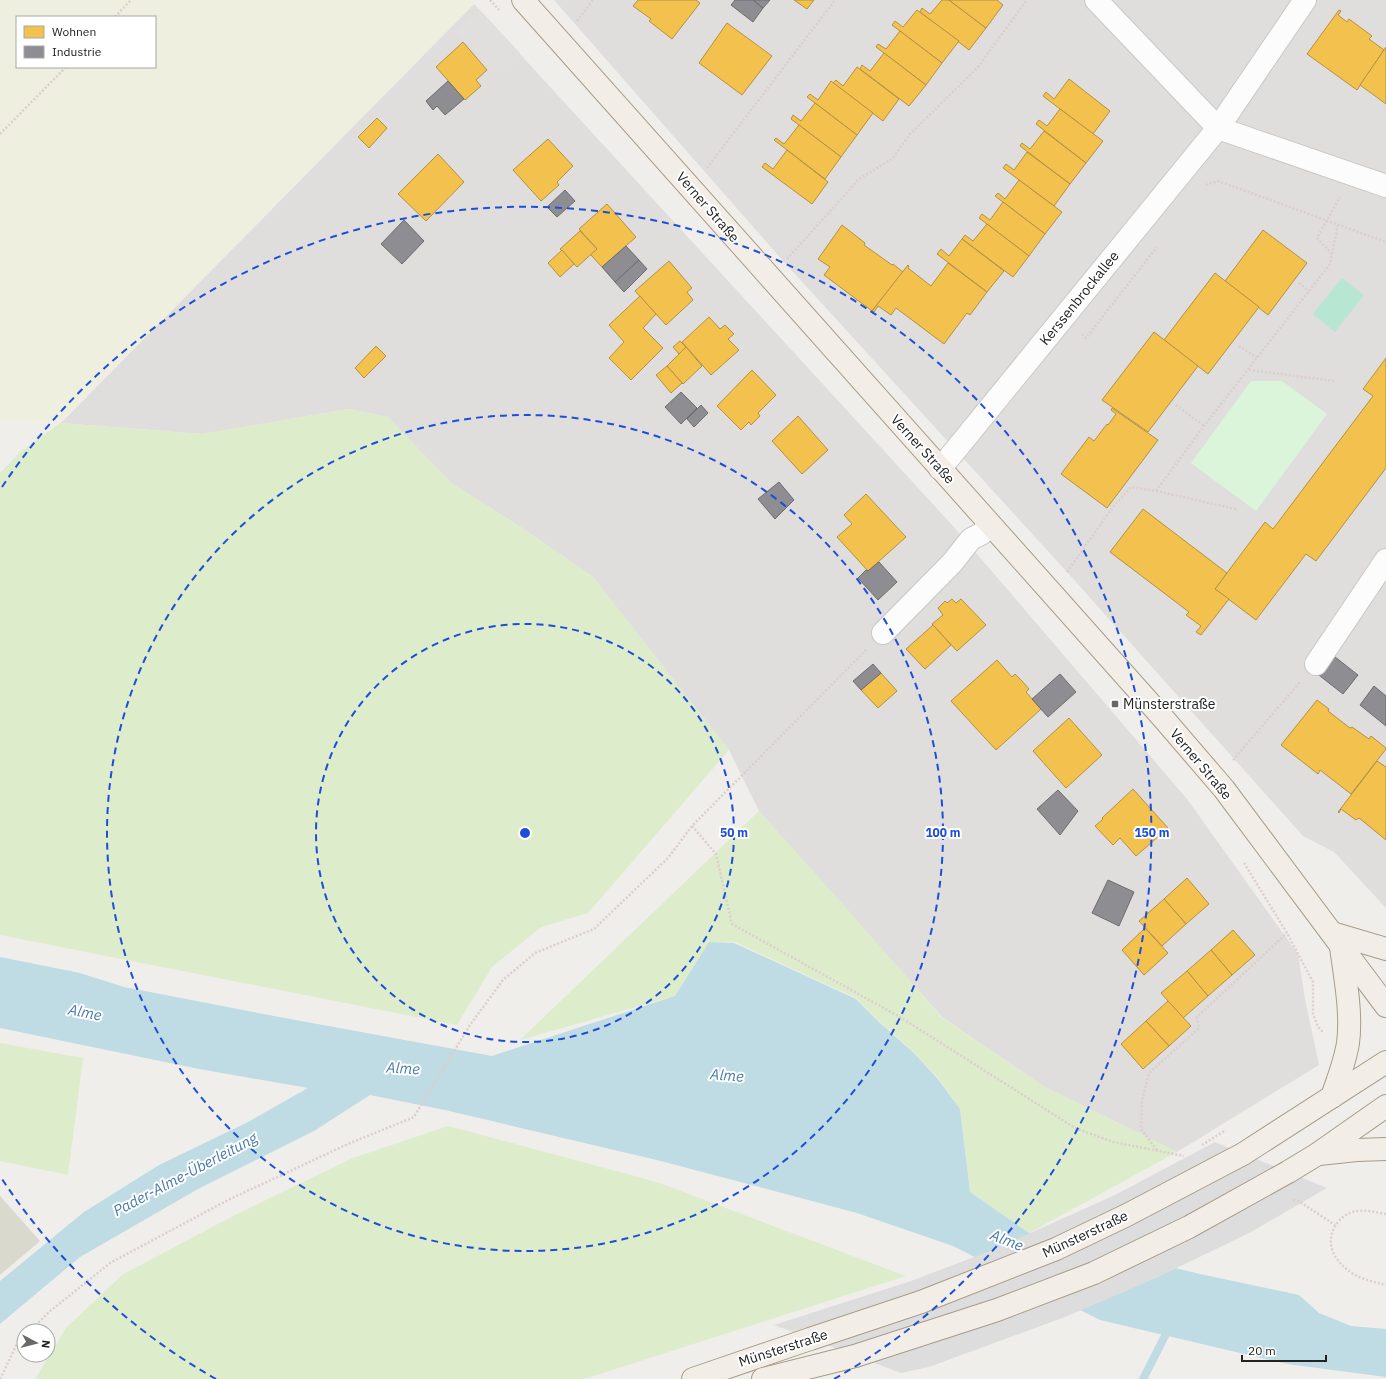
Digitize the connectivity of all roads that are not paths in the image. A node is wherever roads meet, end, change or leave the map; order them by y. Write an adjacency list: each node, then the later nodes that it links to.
1 (523, 0): 6 (main road, Verner Straße)
2 (1096, 0): 4 (street)
3 (1305, 0): 4 (street, Kerssenbrockallee)
4 (1218, 128): 5 (street); 6 (street, Kerssenbrockallee)
5 (1386, 186)
6 (940, 469): 7 (main road, Verner Straße)
7 (990, 525): 9 (street); 11 (main road, Verner Straße)
8 (1386, 560): 10 (street)
9 (883, 633)
10 (1316, 664)
11 (1336, 940): 12 (main road); 13 (main road, Verner Straße); 15 (main road)
12 (1386, 948)
13 (1386, 1006)
14 (1386, 1062): 15 (main road, Münsterstraße)
15 (1332, 1097): 19 (main road, Münsterstraße, bridge)
16 (1386, 1106): 18 (main road, Münsterstraße)
17 (1386, 1149): 18 (main road)
18 (1316, 1155): 20 (main road, Münsterstraße, bridge)
19 (693, 1379)
20 (763, 1379)

